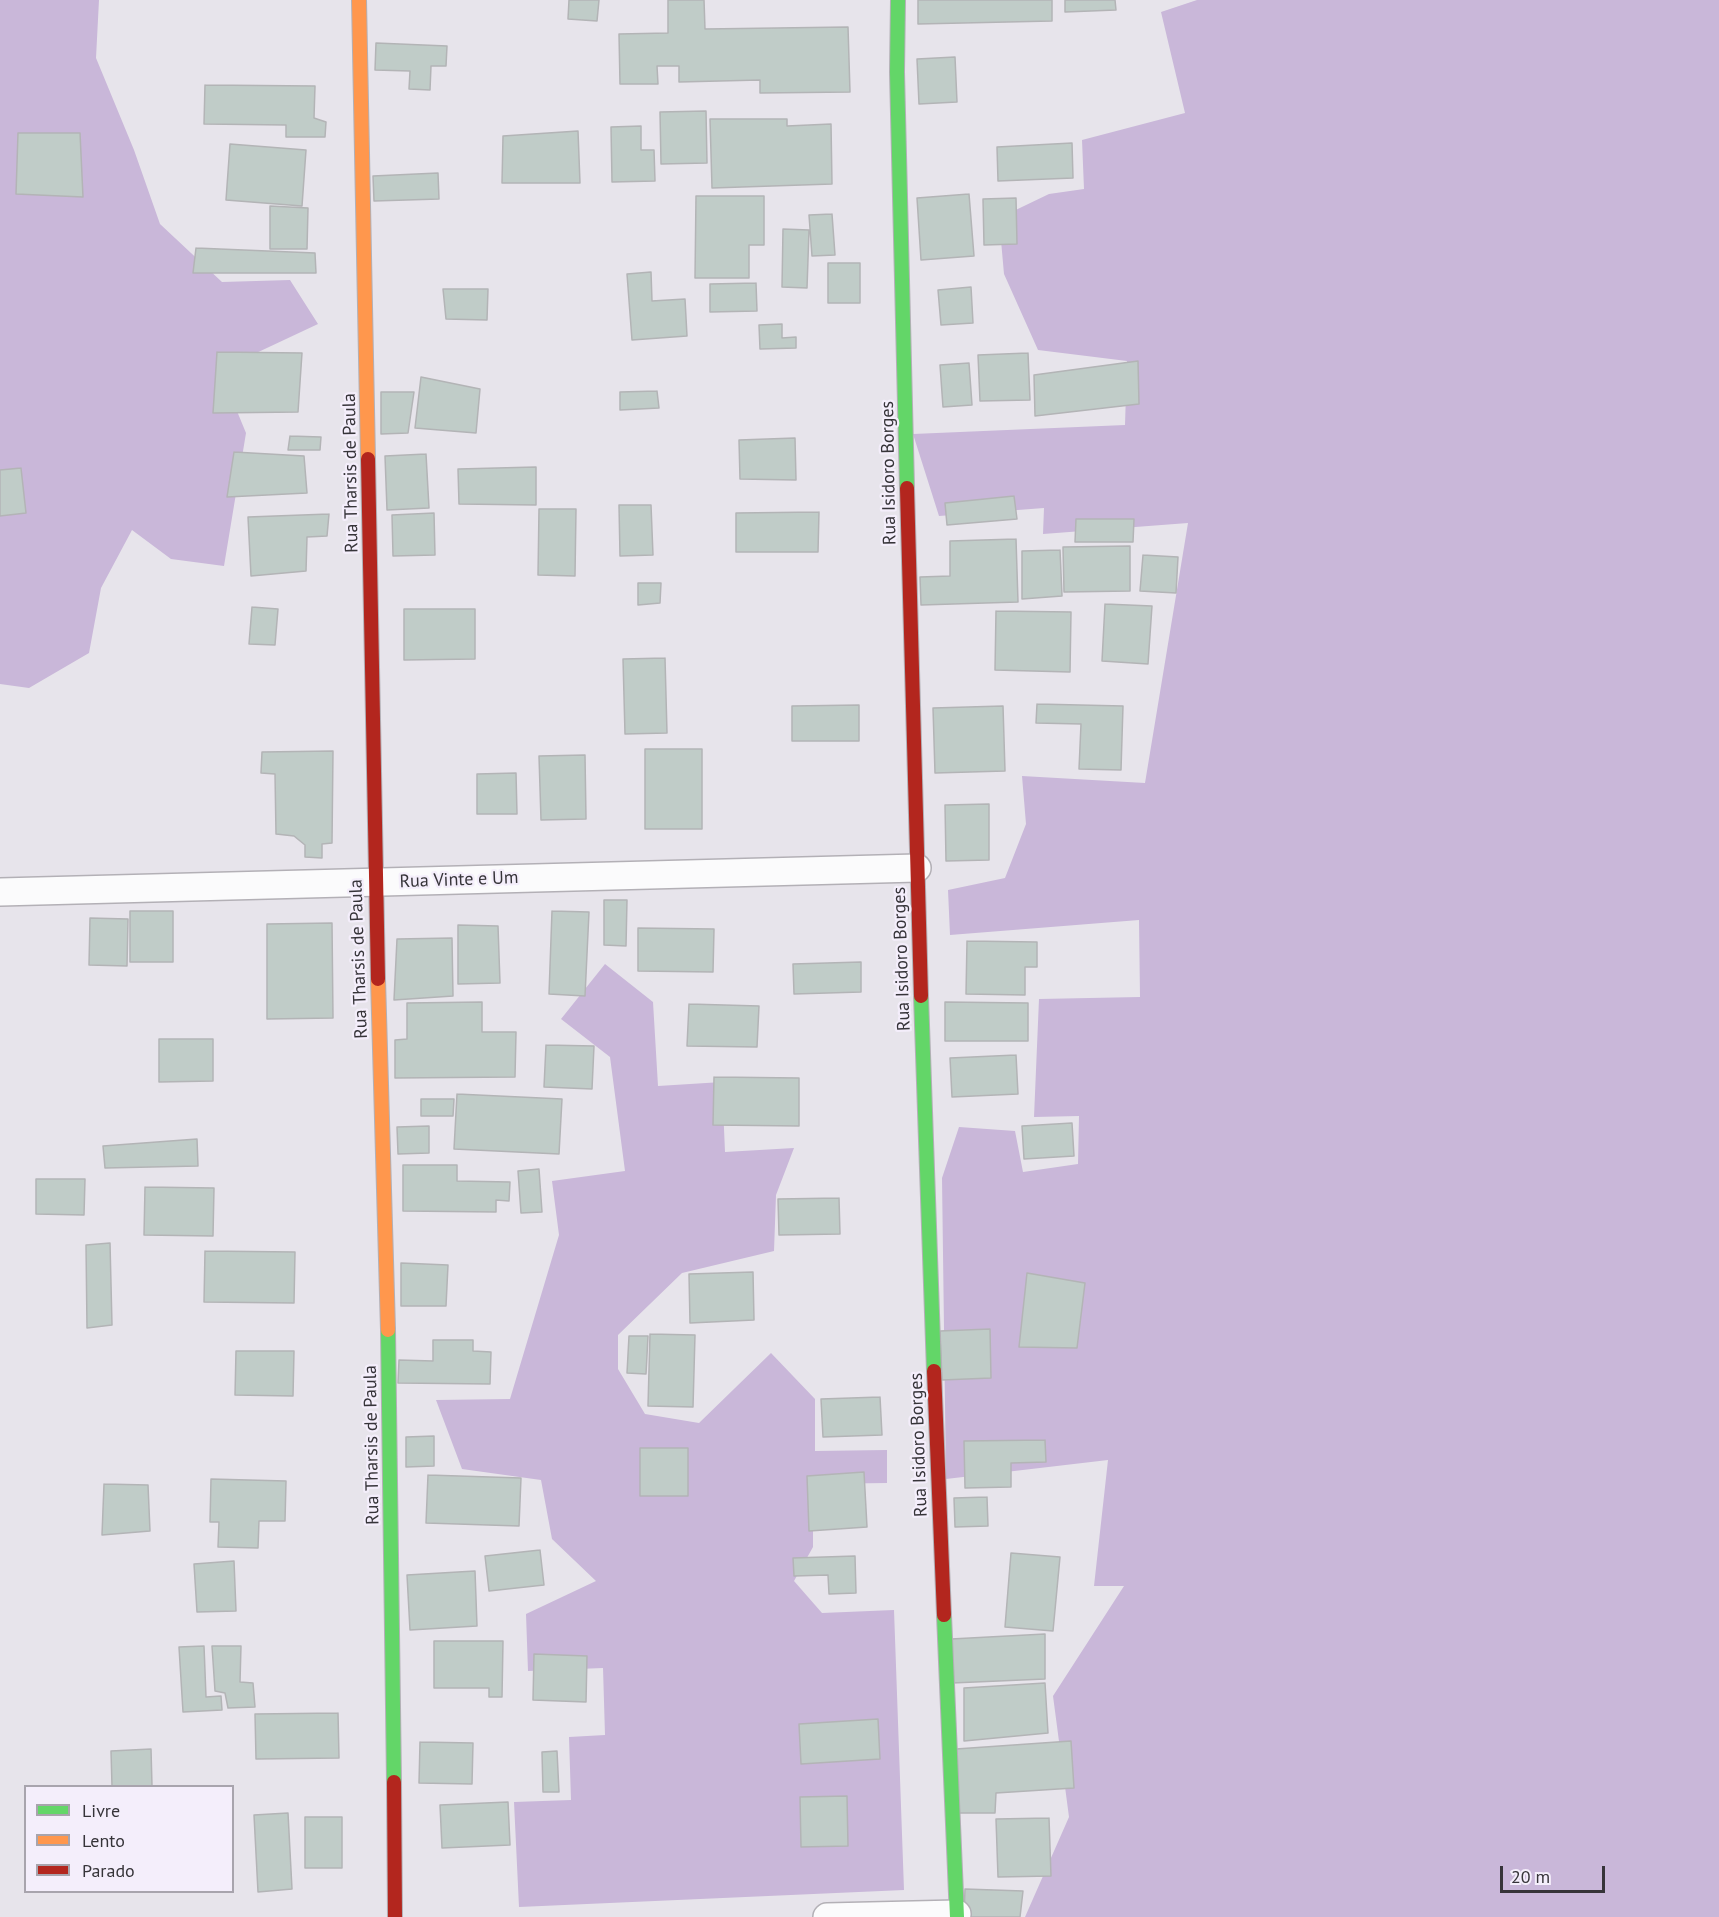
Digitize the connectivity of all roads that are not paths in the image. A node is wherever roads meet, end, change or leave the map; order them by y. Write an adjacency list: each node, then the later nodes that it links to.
1 (359, 0): 4 (street, Rua Tharsis de Paula)
2 (898, 0): 3 (street, Rua Isidoro Borges)
3 (917, 868): 4 (street, Rua Vinte e Um); 6 (street, Rua Isidoro Borges)
4 (375, 883): 5 (street, Rua Vinte e Um); 7 (street, Rua Tharsis de Paula)
5 (0, 892)
6 (957, 1916): 8 (street)
7 (395, 1917)
8 (827, 1917)

